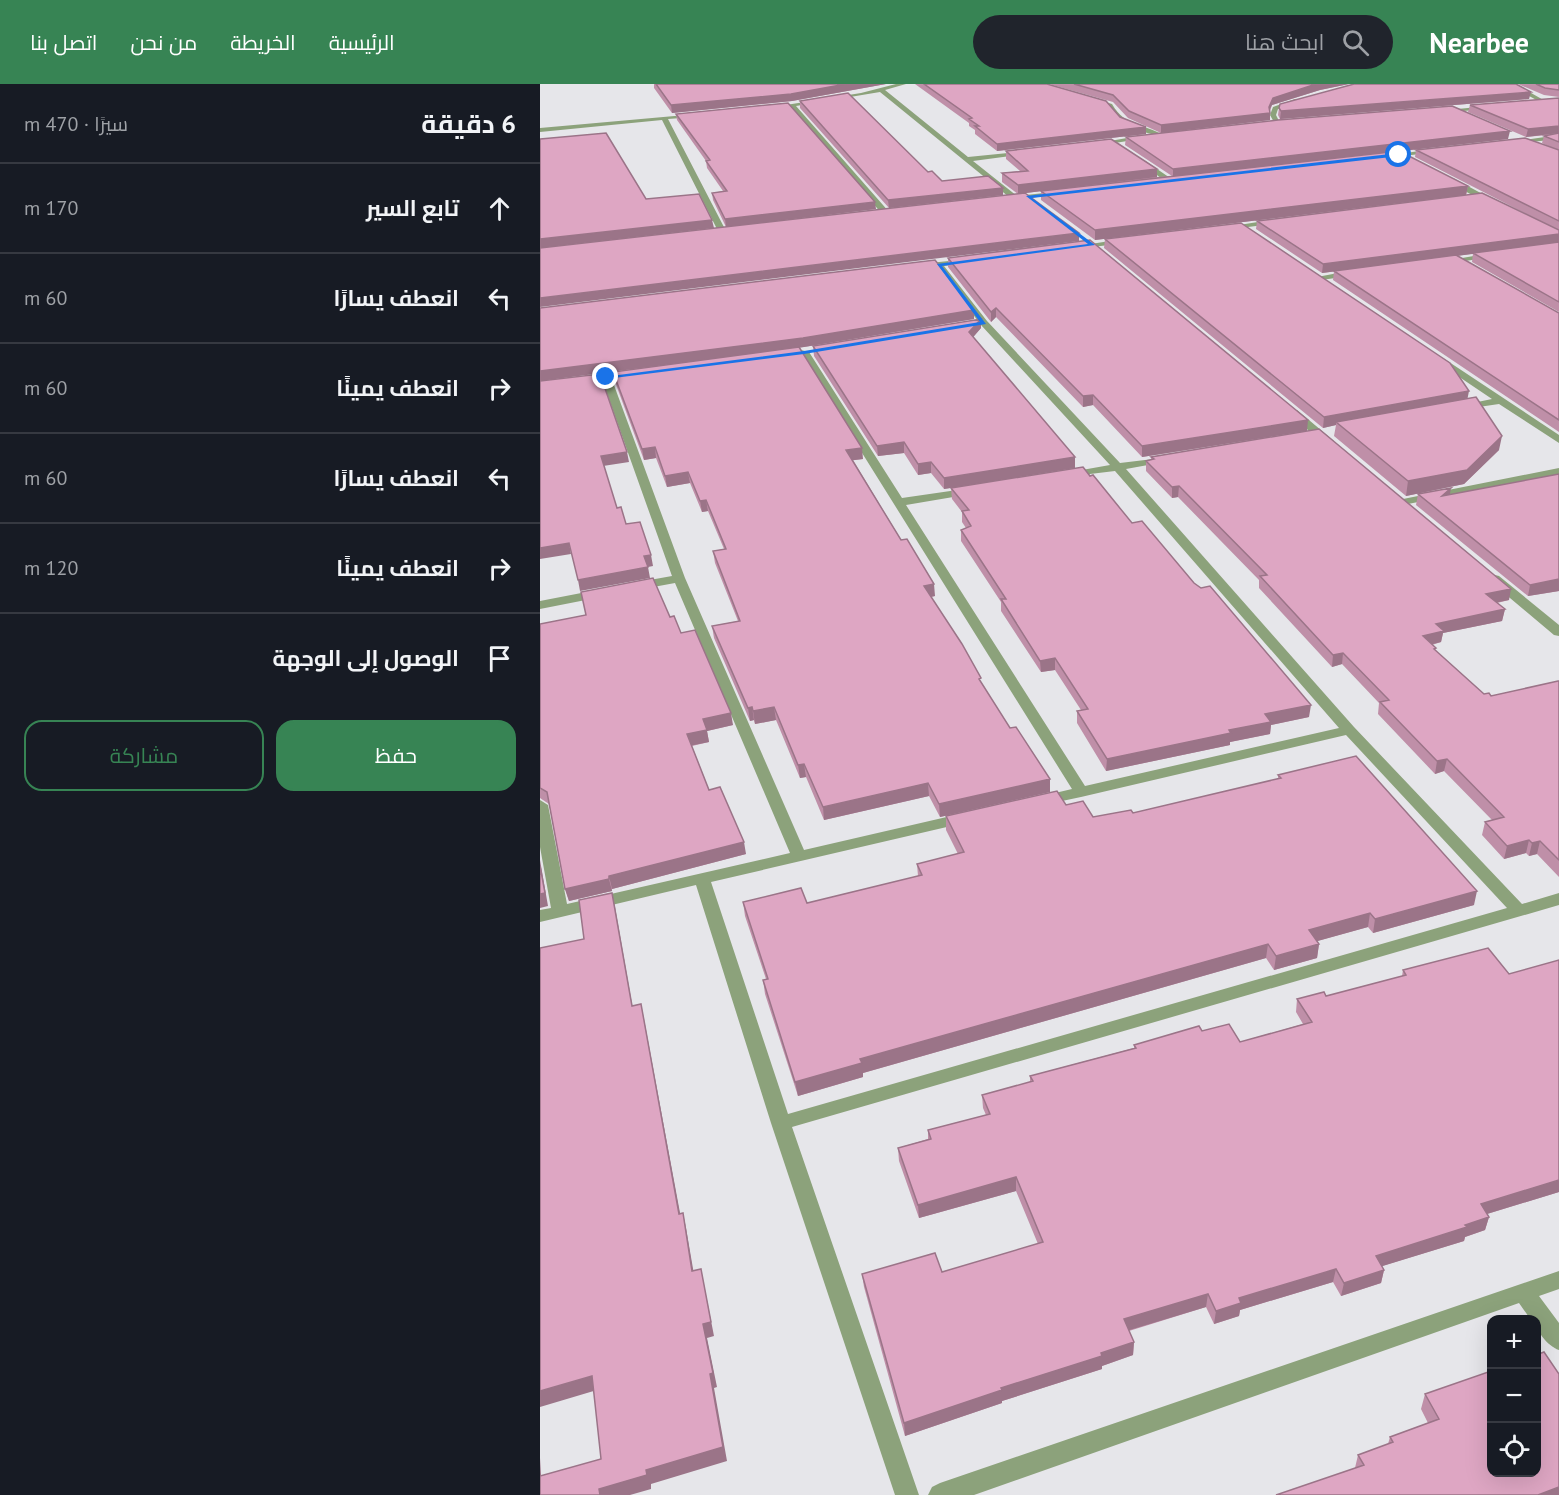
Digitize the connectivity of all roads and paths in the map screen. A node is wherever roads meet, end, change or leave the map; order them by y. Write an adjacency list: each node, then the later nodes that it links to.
1 (903, 84): 3 (street)
2 (1510, 84): 6 (street)
3 (881, 90): 7 (street); 34 (street)
4 (1084, 97): 21 (street)
5 (1308, 97): 16 (street)
6 (1532, 103)
7 (792, 105): 9 (street); 49 (street)
8 (1497, 106): 10 (street)
9 (757, 109)
10 (1450, 110): 11 (street); 13 (street)
11 (1427, 111)
12 (699, 115): 14 (street)
13 (1472, 118)
14 (665, 119): 18 (street); 55 (street)
15 (1288, 122): 16 (street)
16 (1277, 123): 17 (street)
17 (1265, 124)
18 (540, 130)
19 (1504, 132): 23 (street)
20 (1171, 134): 21 (street)
21 (1160, 135): 24 (street)
22 (1559, 137): 23 (street)
23 (1526, 140): 25 (street); 29 (street)
24 (1112, 142): 26 (street); 27 (street)
25 (1503, 143)
26 (1090, 144)
27 (1122, 148)
28 (1445, 149): 32 (street)
29 (1548, 150)
30 (1035, 151): 34 (street)
31 (1131, 154): 38 (street)
32 (1399, 155): 33 (street); 35 (street)
33 (1376, 157)
34 (968, 159): 43 (street)
35 (1409, 160)
36 (1441, 176): 42 (street)
37 (1181, 178): 38 (street)
38 (1169, 180): 39 (street)
39 (1157, 181)
40 (1075, 191): 41 (street)
41 (1028, 197): 43 (street); 46 (street)
42 (1483, 197): 45 (street); 47 (street)
43 (1016, 198): 44 (street)
44 (1004, 199)
45 (1460, 200)
46 (1037, 204)
47 (1502, 206)
48 (898, 211): 49 (street)
49 (886, 213): 50 (street)
50 (874, 214)
51 (1287, 220): 52 (street)
52 (1241, 225): 53 (street); 57 (street)
53 (1218, 228)
54 (734, 230): 55 (street)
55 (722, 231): 56 (street)
56 (711, 232)
57 (1251, 232)
58 (1083, 238): 60 (street)
59 (1138, 239): 60 (street)
60 (1093, 245): 61 (street); 62 (street)
61 (1069, 248)
62 (1102, 253)
63 (1503, 254): 65 (street)
64 (974, 260): 67 (street)
65 (1458, 260): 66 (street); 68 (street)
66 (1436, 263)
67 (939, 265): 69 (street); 83 (street)
68 (1468, 266)
69 (915, 268)
70 (1311, 270): 72 (street)
71 (1367, 271): 72 (street)
72 (1321, 277): 73 (street)
73 (1330, 284)
74 (804, 352): 87 (street)
75 (1433, 355): 77 (street)
76 (606, 377): 90 (street)
77 (1498, 401): 79 (street); 80 (street)
78 (1283, 404): 81 (street)
79 (1454, 409)
80 (1559, 440)
81 (1338, 449)
82 (1174, 458): 83 (street)
83 (1118, 467): 85 (street); 93 (street)
84 (1559, 471): 88 (street)
85 (1061, 476)
86 (980, 489): 87 (street)
87 (900, 502): 94 (street)
88 (1402, 502)
89 (1490, 575): 92 (street)
90 (679, 578): 91 (street); 98 (street)
91 (540, 605)
92 (1556, 627)
93 (1348, 730): 94 (street); 101 (street)
94 (1081, 792): 95 (street)
95 (1024, 804)
96 (540, 805): 102 (street)
97 (979, 815): 98 (street)
98 (799, 856): 99 (street)
99 (702, 879): 102 (street); 104 (street)
100 (1559, 898): 101 (street)
101 (1517, 909): 104 (street)
102 (560, 912): 103 (street)
103 (540, 916)
104 (781, 1123): 108 (street)
105 (1559, 1280): 106 (street)
106 (1524, 1293): 107 (street); 109 (street)
107 (1559, 1340)
108 (907, 1495)
109 (940, 1495)

